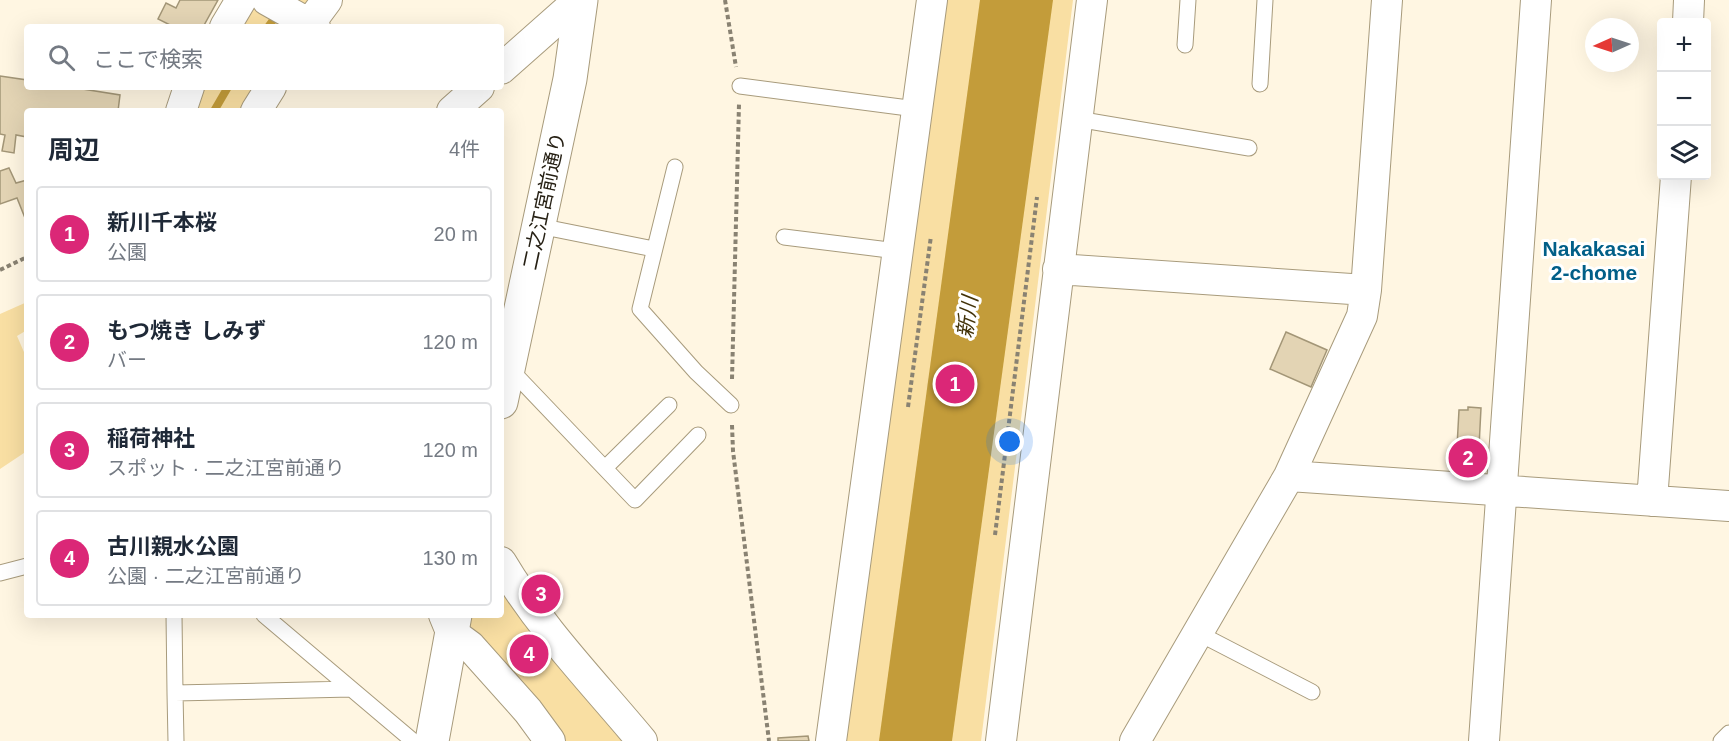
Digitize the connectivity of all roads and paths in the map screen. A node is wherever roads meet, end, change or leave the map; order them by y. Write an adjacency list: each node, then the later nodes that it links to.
1 (241, 0): 14 (street)
2 (267, 0): 15 (street)
3 (327, 0): 15 (street)
4 (580, 0): 17 (street); 29 (street, 二之江宮前通り)
5 (725, 0): 19 (path)
6 (932, 0): 24 (street)
7 (1092, 0): 25 (street)
8 (1188, 0): 16 (lane)
9 (1265, 0): 18 (lane)
10 (1387, 0): 36 (street)
11 (1536, 0): 44 (street)
12 (1689, 0): 13 (street)
13 (1688, 18)
14 (227, 24)
15 (307, 24)
16 (1185, 45)
17 (504, 66)
18 (1260, 84)
19 (740, 86): 24 (lane); 40 (path)
20 (188, 90): 22 (street)
21 (269, 90): 23 (street)
22 (182, 108)
23 (258, 108)
24 (916, 109): 32 (street)
25 (1077, 119): 26 (lane); 34 (street)
26 (1249, 148)
27 (675, 167): 31 (lane)
28 (1677, 180): 45 (street)
29 (539, 226): 31 (lane); 37 (street, 二之江宮前通り)
30 (784, 237): 32 (lane)
31 (654, 249): 40 (lane)
32 (897, 251): 64 (street)
33 (24, 258): 35 (path)
34 (1058, 269): 36 (street); 65 (street)
35 (0, 270)
36 (1366, 290): 43 (street)
37 (508, 368): 38 (street, 二之江宮前通り); 42 (lane)
38 (504, 387)
39 (669, 405): 42 (lane)
40 (732, 405): 63 (path)
41 (698, 435): 42 (lane)
42 (604, 468)
43 (1289, 476): 44 (street); 53 (street)
44 (1501, 491): 45 (street); 67 (street)
45 (1652, 501): 46 (street)
46 (1729, 506)
47 (24, 567): 49 (lane)
48 (504, 567): 62 (street)
49 (0, 573)
50 (174, 618): 56 (lane)
51 (268, 618): 54 (lane)
52 (450, 621): 60 (street); 61 (street)
53 (1198, 633): 55 (lane); 66 (street)
54 (351, 689): 56 (lane); 59 (lane)
55 (1312, 692)
56 (175, 693): 58 (lane)
57 (1729, 733): 68 (lane)
58 (176, 741)
59 (413, 741)
60 (432, 741)
61 (550, 741)
62 (642, 741)
63 (769, 741)
64 (831, 741)
65 (1001, 741)
66 (1135, 741)
67 (1484, 741)
68 (1721, 741)

